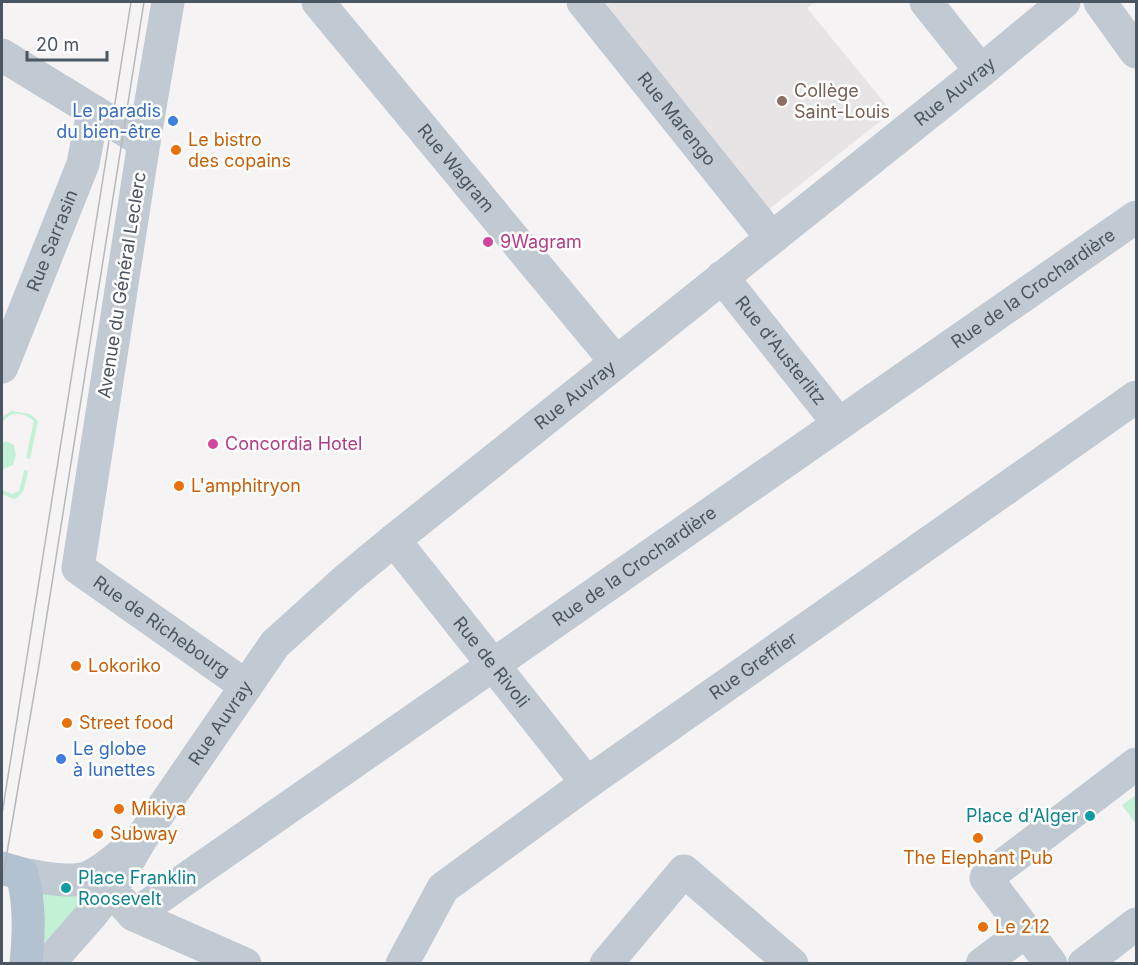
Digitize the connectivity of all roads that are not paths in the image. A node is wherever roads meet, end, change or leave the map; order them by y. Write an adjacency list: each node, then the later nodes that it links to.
1 (168, 2): 11 (street, Avenue du Général Leclerc)
2 (318, 2): 15 (street, Rue Wagram)
3 (583, 2): 13 (street, Rue Marengo)
4 (926, 2): 9 (street)
5 (1064, 2): 9 (street, Rue Auvray)
6 (1100, 2): 7 (street)
7 (1137, 52)
8 (2, 55): 10 (street)
9 (981, 71): 13 (street, Rue Auvray)
10 (93, 111): 11 (street); 16 (street, Rue Sarrasin)
11 (144, 142): 20 (street, Avenue du Général Leclerc)
12 (1137, 217): 18 (street, Rue de la Crochardière)
13 (771, 237): 14 (street, Rue Auvray)
14 (722, 277): 15 (street, Rue Auvray); 18 (street, Rue d'Austerlitz)
15 (616, 362): 19 (street, Rue Auvray)
16 (2, 367)
17 (1137, 397): 24 (street, Rue Greffier)
18 (839, 424): 21 (street, Rue de la Crochardière)
19 (394, 540): 21 (street, Rue de Rivoli); 22 (street, Rue Auvray)
20 (78, 568): 22 (street, Rue de Richebourg)
21 (493, 665): 24 (street, Rue de Rivoli); 27 (street, Rue de la Crochardière)
22 (246, 686): 26 (street, Rue Auvray)
23 (1137, 765): 29 (street)
24 (587, 783): 33 (street, Rue Greffier)
25 (12, 871): 26 (street); 30 (main road)
26 (117, 872): 27 (street); 31 (street)
27 (134, 915): 32 (street)
28 (1137, 924): 38 (street)
29 (1026, 930): 36 (street); 37 (street)
30 (26, 963)
31 (48, 963)
32 (244, 963)
33 (402, 963)
34 (606, 963): 35 (street)
35 (792, 963)
36 (982, 963)
37 (1051, 963)
38 (1084, 963)

